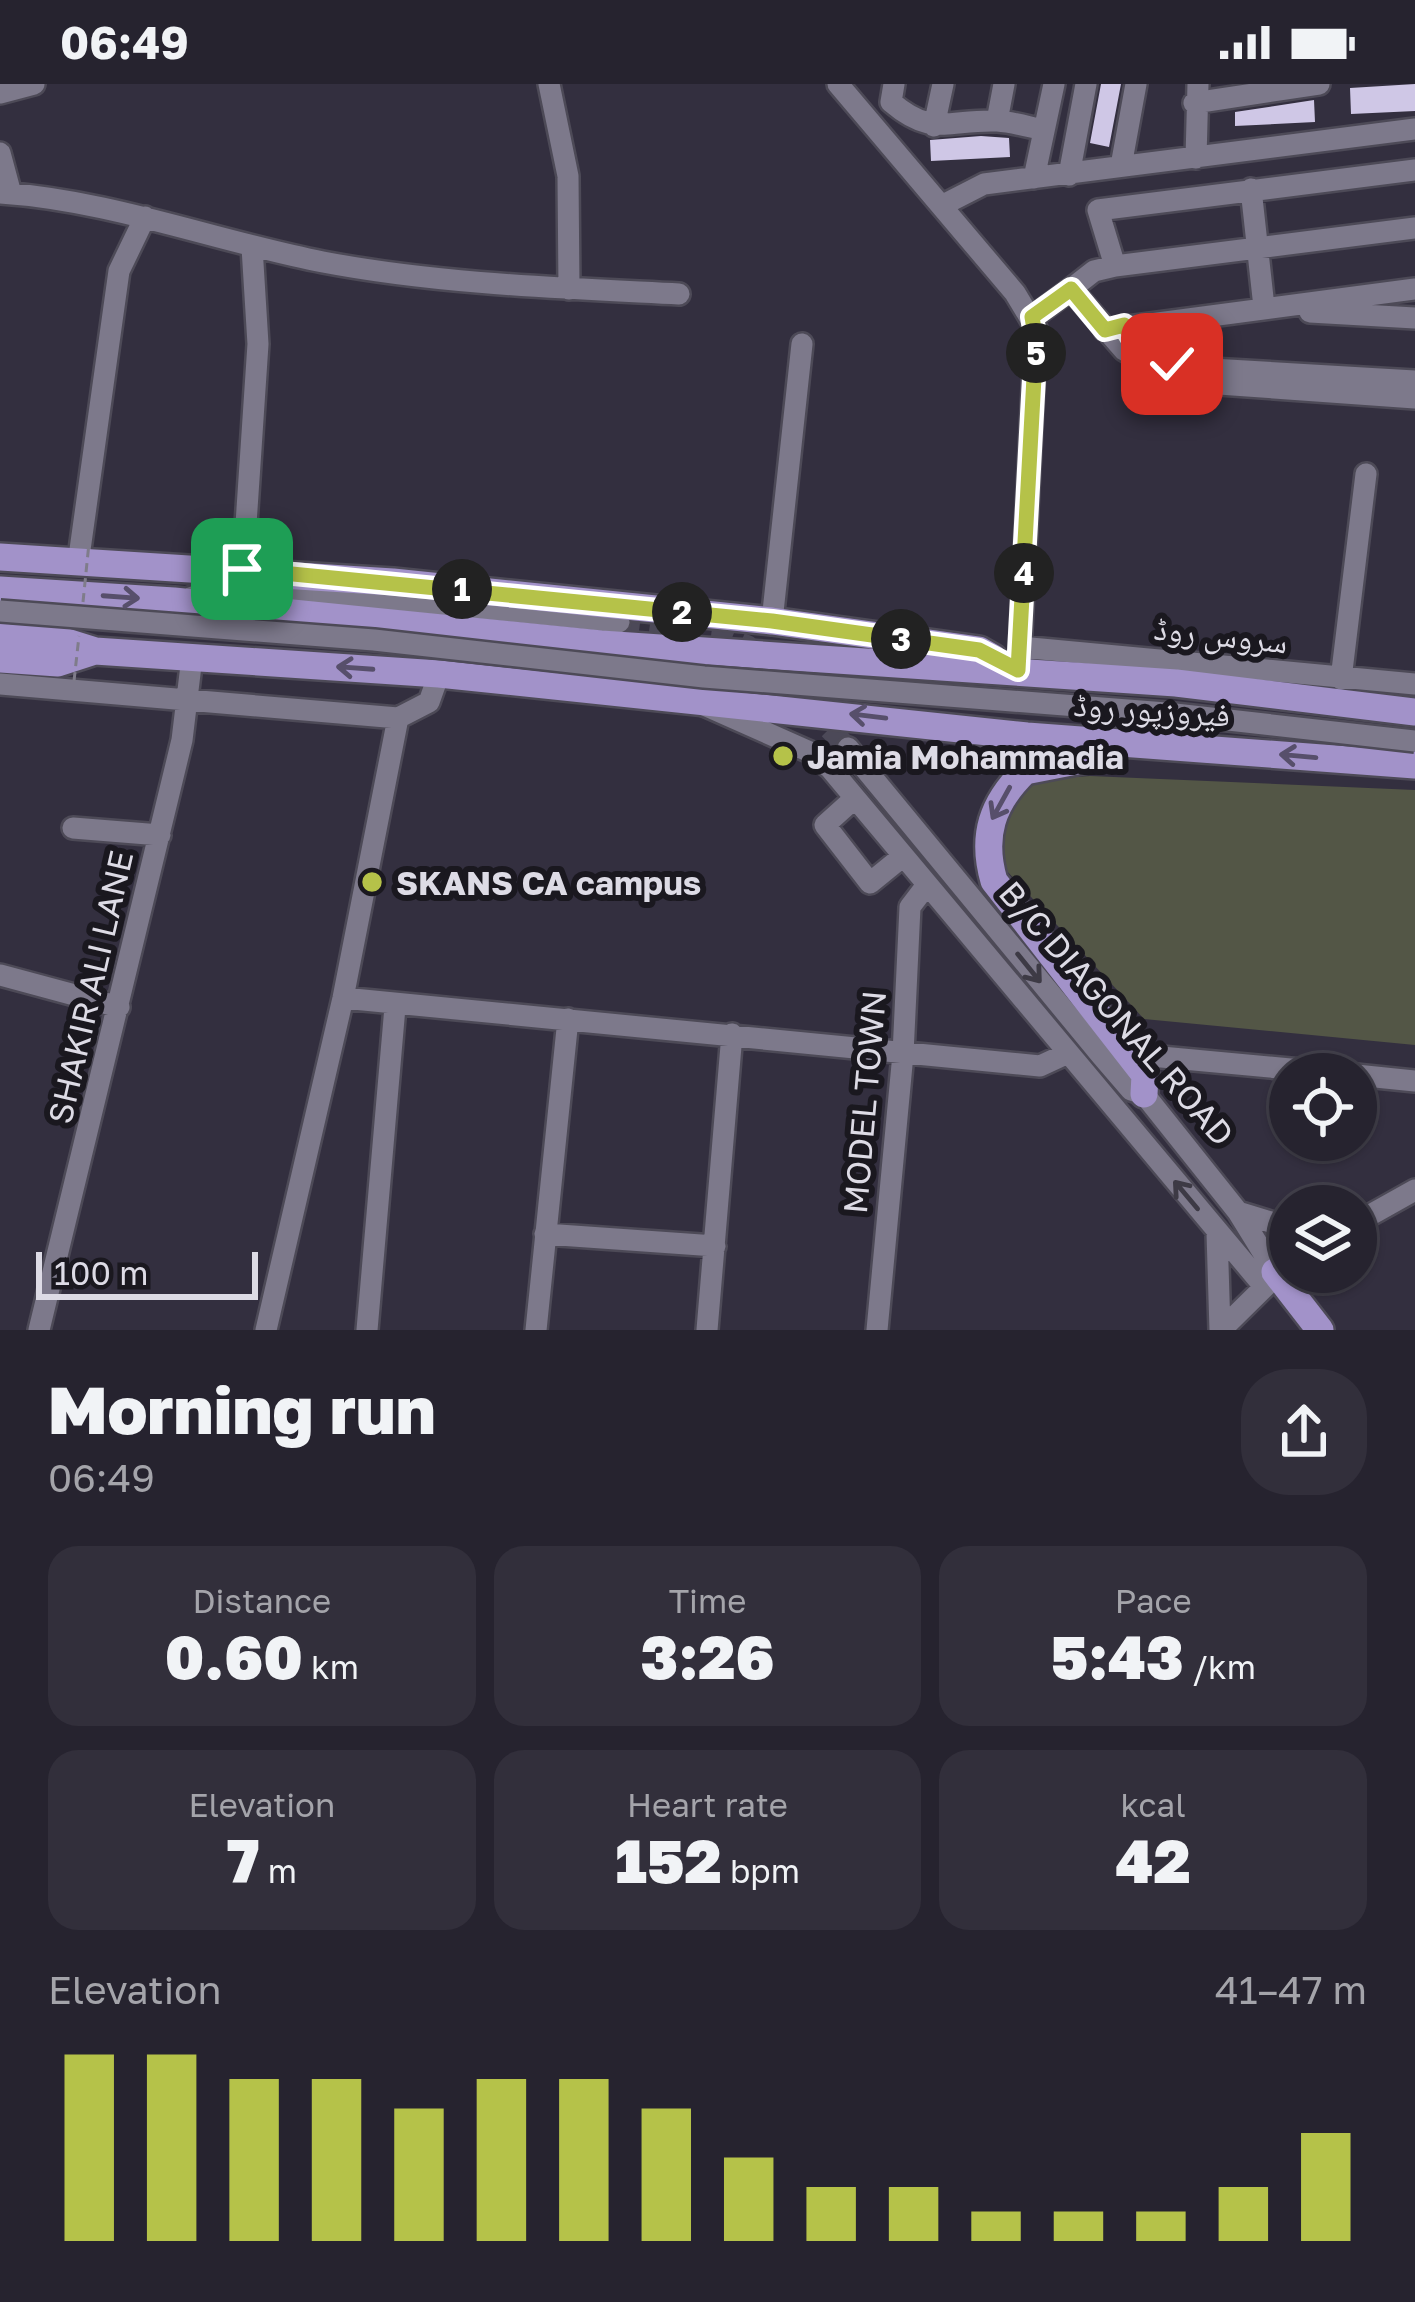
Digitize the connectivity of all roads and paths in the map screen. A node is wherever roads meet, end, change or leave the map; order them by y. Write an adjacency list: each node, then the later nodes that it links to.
1 (34, 84): 12 (street)
2 (549, 84): 32 (street)
3 (838, 84): 26 (street)
4 (894, 84): 15 (street)
5 (943, 84): 15 (street)
6 (1004, 84): 14 (street)
7 (1054, 84): 17 (street)
8 (1086, 84): 22 (street)
9 (1136, 84): 20 (street)
10 (1319, 84): 11 (street)
11 (1252, 88): 13 (street)
12 (0, 93)
13 (1196, 93): 19 (street)
14 (997, 122): 15 (street); 17 (street)
15 (934, 126)
16 (1415, 129): 19 (street)
17 (1044, 130): 23 (street)
18 (0, 153): 25 (street)
19 (1196, 158): 20 (street)
20 (1121, 166): 22 (street)
21 (1415, 170): 24 (street)
22 (1069, 175): 23 (street)
23 (1034, 178): 26 (street)
24 (1252, 189): 30 (street); 31 (street)
25 (6, 193): 27 (street)
26 (943, 206): 38 (street)
27 (145, 218): 29 (street); 46 (street)
28 (1415, 229): 30 (street)
29 (252, 247): 32 (street); 47 (street)
30 (1257, 248): 31 (street); 37 (street)
31 (1115, 266): 33 (street)
32 (569, 289): 35 (street)
33 (1071, 289): 38 (street); 40 (street)
34 (1415, 290): 36 (street)
35 (679, 294)
36 (1304, 303): 37 (street); 39 (street)
37 (1264, 307): 40 (street)
38 (1032, 317): 58 (street)
39 (1415, 318)
40 (1114, 327): 42 (street); 43 (street)
41 (802, 344): 52 (street)
42 (1415, 381)
43 (1415, 398)
44 (1366, 474): 60 (street)
45 (0, 557): 46 (main road, فیروزپور روڈ)
46 (78, 564): 48 (main road, فیروزپور روڈ)
47 (242, 569): 48 (main road, فیروزپور روڈ); 52 (main road, فیروزپور روڈ)
48 (184, 572): 50 (street)
49 (1, 597): 51 (main road, فیروزپور روڈ, one-way to 51); 67 (street, bridge)
50 (365, 597): 51 (street); 53 (street)
51 (174, 601): 58 (main road, فیروزپور روڈ)
52 (772, 621): 58 (main road, فیروزپور روڈ)
53 (619, 622)
54 (0, 637): 55 (main road, فیروزپور روڈ)
55 (95, 651): 56 (main road, فیروزپور روڈ); 57 (main road, فیروزپور روڈ)
56 (192, 657): 59 (main road, فیروزپور روڈ, one-way to 56); 63 (street, SHAKIR ALI LANE)
57 (0, 659)
58 (1019, 659): 60 (street, سروس روڈ); 65 (main road, فیروزپور روڈ)
59 (439, 674): 64 (main road, فیروزپور روڈ); 66 (street)
60 (1341, 679): 62 (street, سروس روڈ)
61 (0, 684): 63 (street)
62 (1415, 684)
63 (190, 697): 66 (street); 73 (street, SHAKIR ALI LANE)
64 (692, 698): 68 (main road, فیروزپور روڈ, one-way to 64); 71 (street)
65 (1415, 712)
66 (398, 718): 77 (street)
67 (1415, 741)
68 (1183, 747): 70 (main road, فیروزپور روڈ, one-way to 68); 84 (main road, one-way to 84)
69 (848, 748): 88 (street, B/C DIAGONAL ROAD, one-way to 88)
70 (1415, 765)
71 (855, 798): 74 (street); 74 (street)
72 (73, 828): 73 (street)
73 (160, 835): 78 (street, SHAKIR ALI LANE)
74 (902, 857): 75 (street)
75 (926, 886): 82 (street); 83 (street, MODEL TOWN)
76 (0, 975): 78 (street)
77 (343, 998): 79 (street); 102 (street)
78 (119, 1007): 101 (street, SHAKIR ALI LANE)
79 (395, 1007): 80 (street); 103 (street)
80 (568, 1019): 81 (street); 93 (street)
81 (732, 1034): 83 (street); 95 (street)
82 (1068, 1052): 83 (street); 94 (street, one-way to 82)
83 (903, 1054): 106 (street, MODEL TOWN)
84 (1129, 1054): 85 (street); 88 (main road)
85 (1269, 1067)
86 (1377, 1077): 87 (street)
87 (1415, 1081)
88 (1144, 1094): 91 (street, B/C DIAGONAL ROAD)
89 (1415, 1190): 90 (street)
90 (1377, 1211)
91 (1238, 1212): 92 (street); 96 (street, B/C DIAGONAL ROAD)
92 (1269, 1222)
93 (545, 1234): 95 (street); 104 (street)
94 (1217, 1234): 97 (street); 107 (street)
95 (715, 1246): 105 (street)
96 (1269, 1261)
97 (1269, 1267)
98 (1269, 1279): 107 (street)
99 (1285, 1293): 108 (main road, B/C DIAGONAL ROAD)
100 (1292, 1293): 109 (main road, B/C DIAGONAL ROAD)
101 (39, 1330)
102 (266, 1330)
103 (367, 1330)
104 (536, 1330)
105 (707, 1330)
106 (878, 1330)
107 (1220, 1330)
108 (1301, 1330)
109 (1320, 1330)

